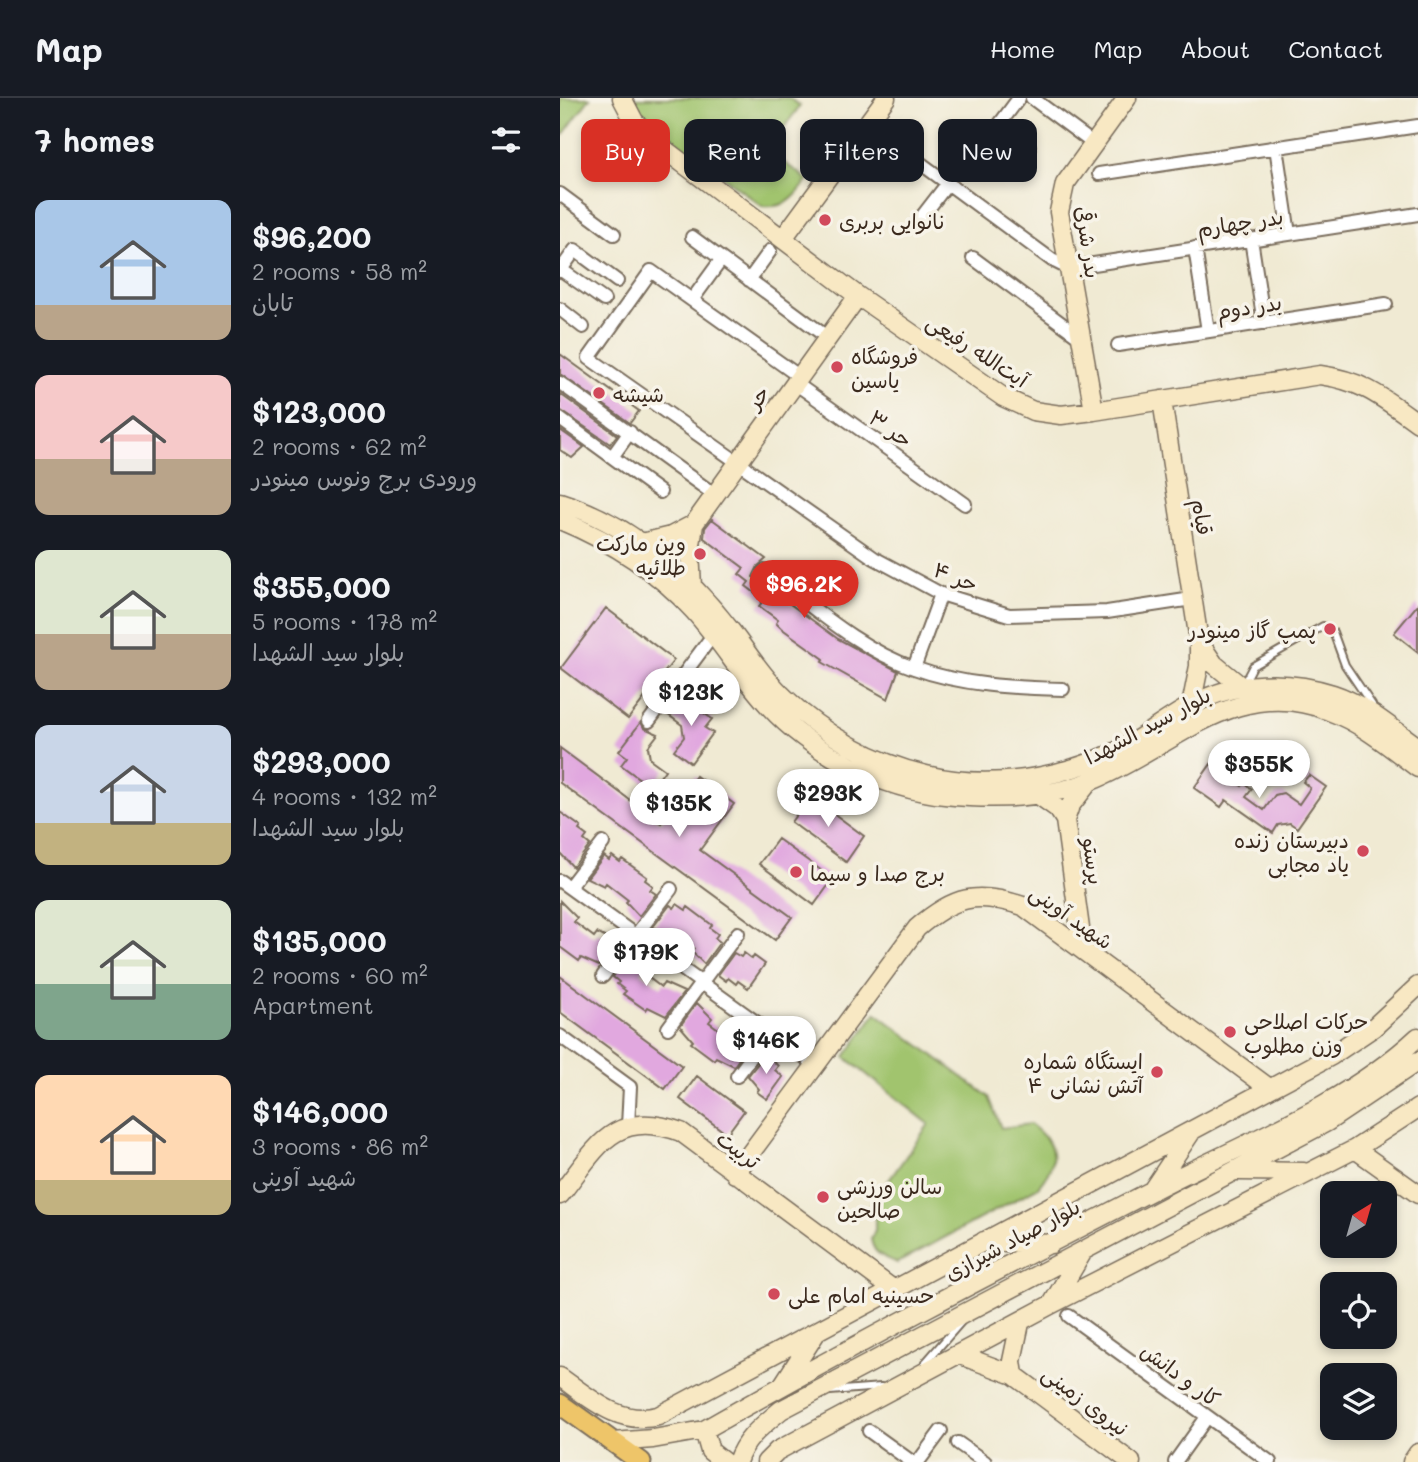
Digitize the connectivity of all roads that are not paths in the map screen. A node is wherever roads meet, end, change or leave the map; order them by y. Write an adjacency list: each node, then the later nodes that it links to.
1 (622, 98): 19 (street, آیت‌الله رفیعی)
2 (886, 98): 19 (street)
3 (1019, 98): 6 (street)
4 (1032, 98): 8 (street)
5 (1127, 98): 8 (street, بدر شرقی)
6 (1003, 119)
7 (1418, 126): 9 (street)
8 (1094, 144): 25 (street, بدر شرقی)
9 (1276, 147): 11 (street); 17 (street)
10 (924, 166): 12 (street)
11 (1099, 174)
12 (948, 183): 15 (street); 25 (street)
13 (560, 194): 16 (street)
14 (1418, 214): 17 (street, بدر چهارم)
15 (915, 227)
16 (614, 234)
17 (1289, 234): 20 (street, بدر چهارم)
18 (692, 237): 24 (street)
19 (784, 237): 29 (street, آیت‌الله رفیعی)
20 (1251, 239): 21 (street, بدر چهارم); 34 (street)
21 (1195, 248): 25 (street, بدر چهارم); 36 (street)
22 (770, 251): 27 (street)
23 (973, 258): 38 (street)
24 (721, 260): 27 (street); 31 (street)
25 (1068, 268): 38 (street, بدر شرقی)
26 (560, 270): 28 (street); 30 (street)
27 (749, 280): 37 (street)
28 (617, 281)
29 (858, 296): 37 (street, حر); 44 (street, آیت‌الله رفیعی)
30 (604, 300)
31 (692, 300): 40 (street, حر ۳); 41 (street, حر ۳)
32 (1386, 304): 34 (street, بدر دوم)
33 (560, 309): 35 (street)
34 (1264, 323): 36 (street, بدر دوم)
35 (583, 327)
36 (1208, 331): 39 (street, بدر دوم)
37 (828, 338): 41 (street, حر)
38 (1081, 338): 44 (street, بدر شرقی)
39 (1118, 345)
40 (589, 358): 49 (street, حر ۴)
41 (797, 380): 49 (street, حر); 53 (street, حر ۳)
42 (560, 383): 47 (street)
43 (1162, 400): 44 (street, آیت‌الله رفیعی); 46 (street, آیت‌الله رفیعی); 60 (street, قیام)
44 (1094, 411)
45 (560, 419): 48 (street)
46 (1418, 423)
47 (631, 432): 48 (street); 51 (street)
48 (612, 457): 50 (street)
49 (737, 465): 51 (street, حر); 59 (street, حر ۴)
50 (660, 492)
51 (715, 495): 55 (street, حر)
52 (560, 502): 56 (street, بلوار سید الشهدا)
53 (965, 505)
54 (560, 520): 61 (street, بلوار سید الشهدا)
55 (694, 524): 56 (street); 58 (street, حر)
56 (642, 543): 58 (street, بلوار سید الشهدا)
57 (765, 571): 63 (street)
58 (692, 586): 69 (street, بلوار سید الشهدا)
59 (941, 594): 60 (street, حر ۴); 63 (street)
60 (1192, 599): 62 (street, قیام)
61 (713, 635): 67 (street); 69 (street, بلوار سید الشهدا)
62 (1199, 641): 64 (street, قیام); 66 (street, قیام)
63 (914, 668): 65 (street)
64 (1242, 687): 66 (street, بلوار سید الشهدا); 68 (street, بلوار سید الشهدا); 68 (lane)
65 (1063, 689)
66 (1191, 706): 70 (street, بلوار سید الشهدا)
67 (649, 721)
68 (1418, 747)
69 (844, 755): 70 (street, بلوار سید الشهدا); 74 (street)
70 (878, 768): 73 (street, بلوار سید الشهدا)
71 (1418, 768): 72 (street, بلوار سید الشهدا)
72 (1089, 782): 73 (street, بلوار سید الشهدا); 75 (street, پرستو)
73 (1037, 794): 75 (street, پرستو)
74 (828, 798)
75 (1065, 821): 81 (street, پرستو)
76 (603, 843): 77 (street)
77 (564, 887): 80 (street)
78 (671, 889): 80 (street)
79 (738, 933): 83 (street)
80 (635, 934): 82 (street); 83 (street)
81 (1083, 950): 90 (street, شهید آوینی); 92 (street, شهید آوینی)
82 (603, 976)
83 (701, 982): 85 (street); 86 (street)
84 (1418, 986): 92 (street)
85 (667, 1028)
86 (769, 1032): 90 (street); 91 (street)
87 (560, 1036): 94 (street)
88 (1418, 1037): 100 (street, بلوار صیاد شیرازی)
89 (1418, 1062): 97 (street, بلوار صیاد شیرازی)
90 (817, 1066): 99 (street, شهید آوینی)
91 (737, 1076)
92 (1269, 1088): 95 (street)
93 (1418, 1108): 96 (street)
94 (628, 1126): 99 (street, تربیت); 102 (street)
95 (1192, 1131): 100 (street); 103 (street)
96 (1355, 1149): 98 (street); 101 (street)
97 (1237, 1171): 98 (street); 105 (street, بلوار صیاد شیرازی)
98 (1307, 1172): 107 (street)
99 (735, 1174): 106 (street, تربیت)
100 (1153, 1190): 104 (street, بلوار صیاد شیرازی)
101 (1418, 1194)
102 (560, 1195)
103 (984, 1241): 104 (street); 106 (street)
104 (1051, 1244): 115 (street, بلوار صیاد شیرازی)
105 (1084, 1249): 107 (street); 108 (street, بلوار صیاد شیرازی)
106 (894, 1290): 111 (street)
107 (1052, 1304): 110 (street)
108 (970, 1311): 116 (street, بلوار صیاد شیرازی); 116 (lane)
109 (1069, 1316): 118 (street, کار و دانش)
110 (1020, 1322): 112 (street); 113 (street, نیروی زمینی)
111 (818, 1330): 114 (street); 115 (street)
112 (960, 1355): 113 (street, نیروی زمینی); 130 (street)
113 (1014, 1375): 126 (street, نیروی زمینی)
114 (562, 1378): 119 (street)
115 (782, 1387): 120 (street, بلوار صیاد شیرازی)
116 (817, 1392): 129 (street, بلوار صیاد شیرازی)
117 (560, 1404): 119 (main road)
118 (1207, 1417): 134 (street); 135 (street, کار و دانش)
119 (583, 1421): 123 (main road)
120 (704, 1430): 123 (street, بلوار صیاد شیرازی); 128 (street)
121 (869, 1431): 131 (street)
122 (941, 1431): 132 (street)
123 (613, 1442): 127 (main road)
124 (958, 1443): 133 (street)
125 (1418, 1453): 136 (street)
126 (1120, 1459)
127 (641, 1462)
128 (724, 1462)
129 (737, 1462)
130 (766, 1462)
131 (912, 1462)
132 (918, 1462)
133 (985, 1462)
134 (1175, 1462)
135 (1270, 1462)
136 (1412, 1462)

